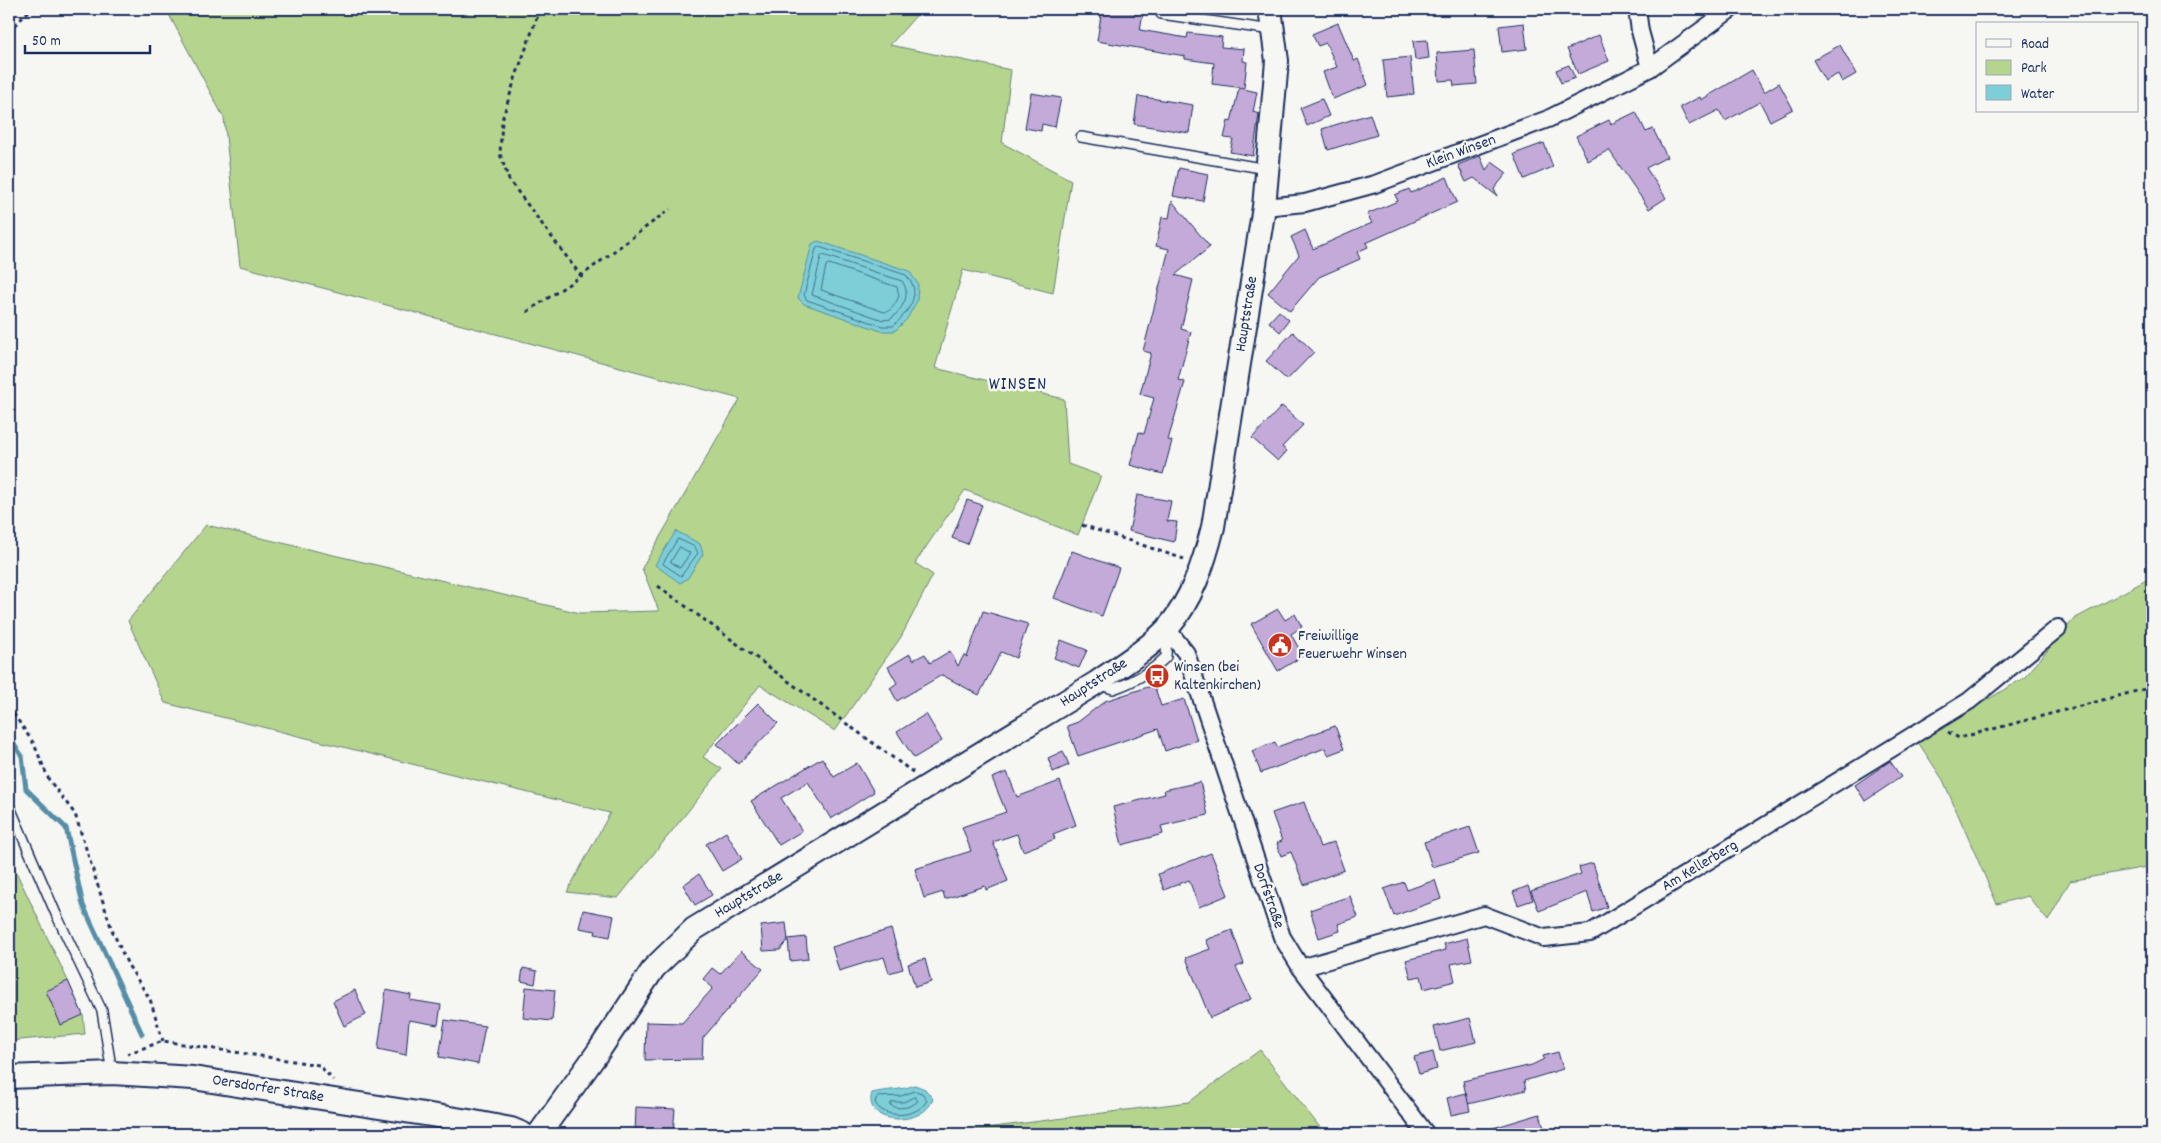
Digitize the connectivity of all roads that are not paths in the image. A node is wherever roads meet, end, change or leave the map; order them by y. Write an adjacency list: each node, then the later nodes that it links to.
1 (1637, 9): 5 (street)
2 (1731, 9): 5 (street, Klein Winsen)
3 (1161, 14): 4 (lane)
4 (1272, 19): 7 (street, Hauptstraße)
5 (1650, 68): 8 (street, Klein Winsen)
6 (1081, 137): 7 (lane)
7 (1267, 169): 8 (street, Hauptstraße)
8 (1264, 207): 10 (street, Hauptstraße)
9 (2058, 628): 12 (street, Am Kellerberg)
10 (1167, 629): 12 (street, Dorfstraße); 16 (street, Hauptstraße)
11 (9, 805): 13 (lane)
12 (1301, 968): 17 (street, Dorfstraße)
13 (112, 1073): 14 (street, Oersdorfer Straße); 15 (street, Oersdorfer Straße)
14 (9, 1077)
15 (523, 1134)
16 (539, 1134)
17 (1426, 1134)

